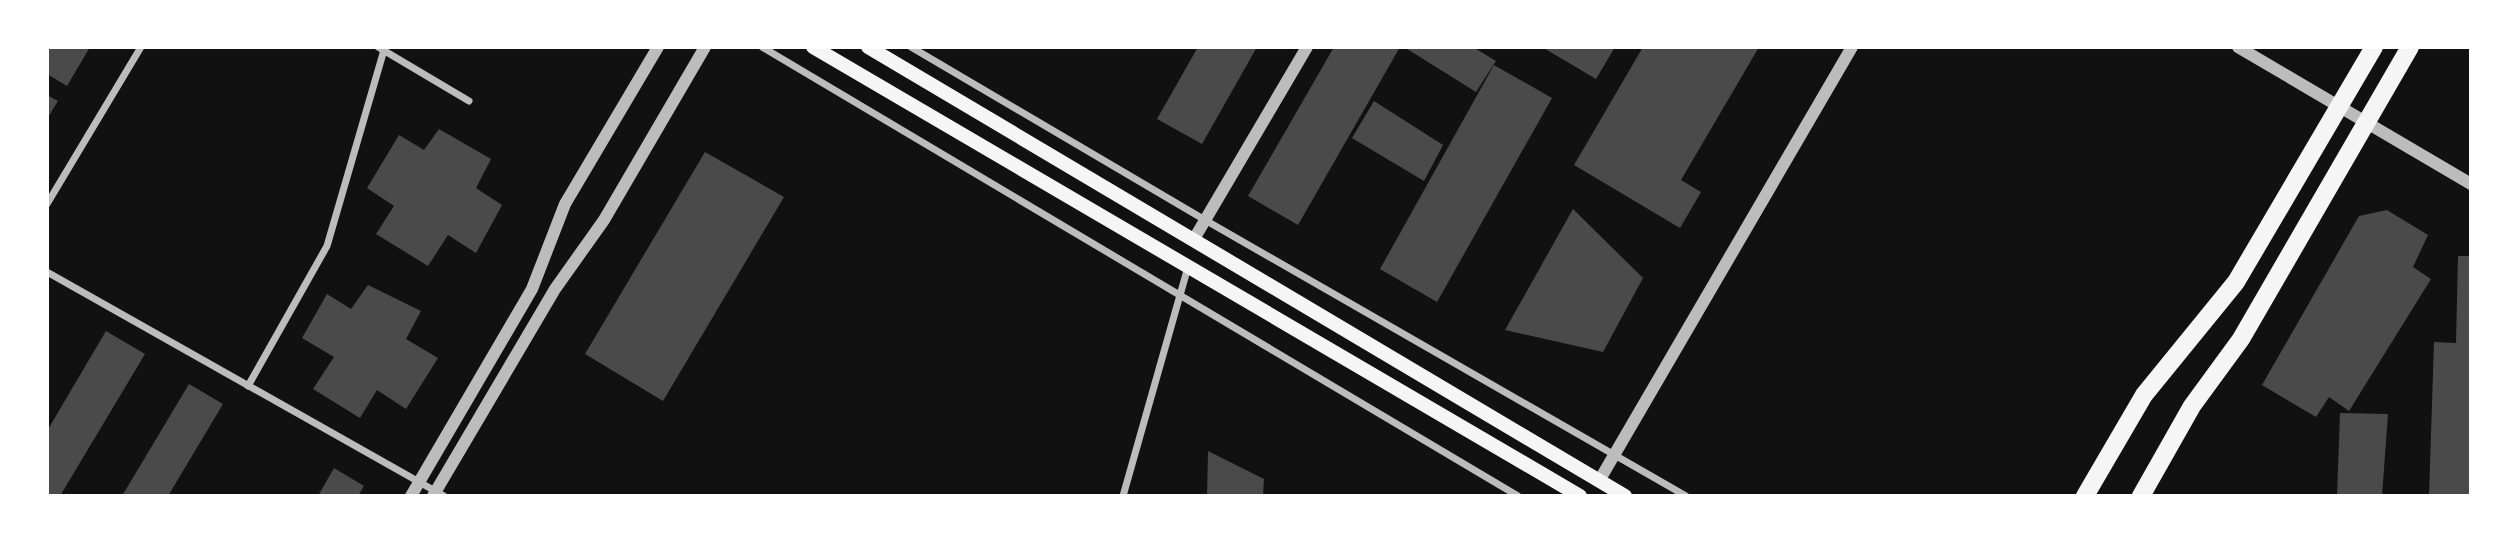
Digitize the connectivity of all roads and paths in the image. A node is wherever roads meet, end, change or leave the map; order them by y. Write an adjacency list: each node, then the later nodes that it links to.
1 (141, 47): 18 (street)
2 (658, 47): 27 (street)
3 (705, 47): 28 (street)
4 (762, 47): 23 (street)
5 (813, 47): 21 (main road)
6 (868, 47): 20 (main road)
7 (911, 47): 19 (street)
8 (1307, 47): 19 (street)
9 (1852, 47): 25 (street)
10 (2238, 47): 15 (street)
11 (2374, 47): 15 (main road)
12 (2410, 47): 16 (main road)
13 (381, 49): 14 (street); 24 (street)
14 (469, 101)
15 (2340, 108): 16 (street); 35 (main road)
16 (2366, 123): 17 (street); 36 (main road)
17 (2471, 184)
18 (47, 204)
19 (1205, 220): 20 (street); 25 (street)
20 (1194, 240): 26 (main road)
21 (1188, 267): 23 (street); 32 (main road)
22 (47, 272): 24 (street)
23 (1180, 295): 30 (street); 31 (street)
24 (247, 386): 27 (street)
25 (1615, 454): 26 (street); 34 (street)
26 (1599, 481): 33 (main road)
27 (419, 482): 28 (street); 29 (street)
28 (438, 494)
29 (411, 496)
30 (1123, 496)
31 (1518, 496)
32 (1580, 496)
33 (1625, 496)
34 (1686, 496)
35 (2085, 496)
36 (2141, 496)

